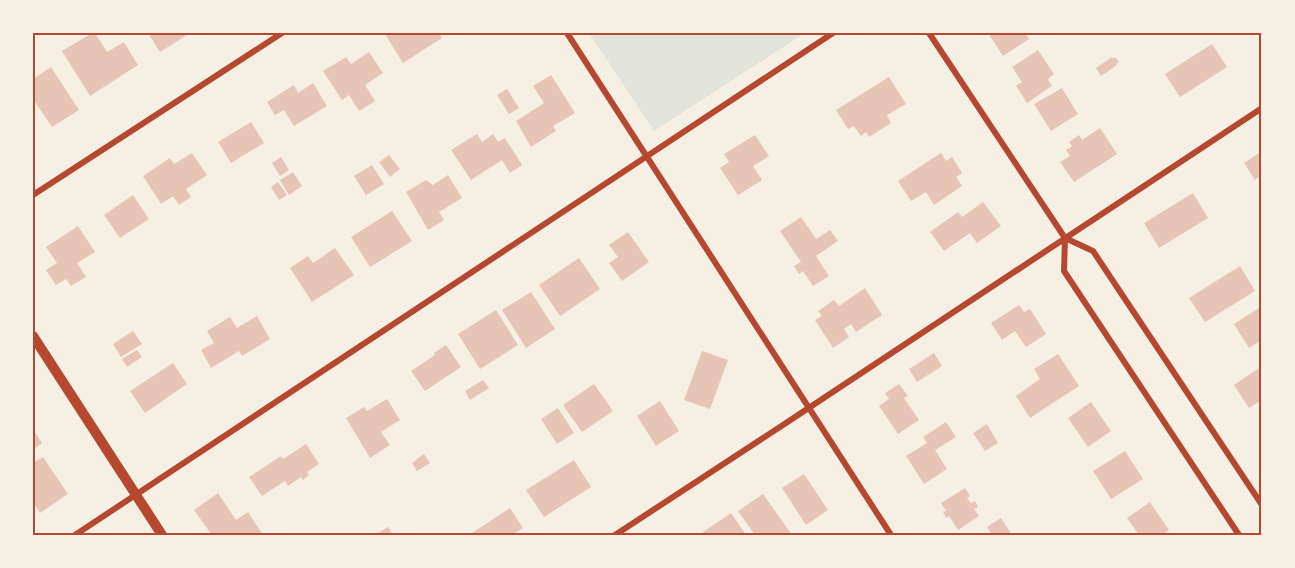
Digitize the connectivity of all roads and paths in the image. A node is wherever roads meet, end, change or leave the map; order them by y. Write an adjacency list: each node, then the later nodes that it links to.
1 (282, 33): 7 (street)
2 (567, 33): 6 (street)
3 (833, 33): 6 (street)
4 (929, 33): 8 (street)
5 (1262, 108): 8 (street)
6 (646, 156): 10 (street); 11 (street)
7 (33, 195)
8 (1065, 238): 10 (street); 12 (street); 17 (street)
9 (33, 336): 11 (street)
10 (809, 408): 15 (street); 16 (street)
11 (136, 495): 13 (street); 14 (street)
12 (1262, 505)
13 (75, 535)
14 (162, 535)
15 (615, 535)
16 (891, 535)
17 (1239, 535)

